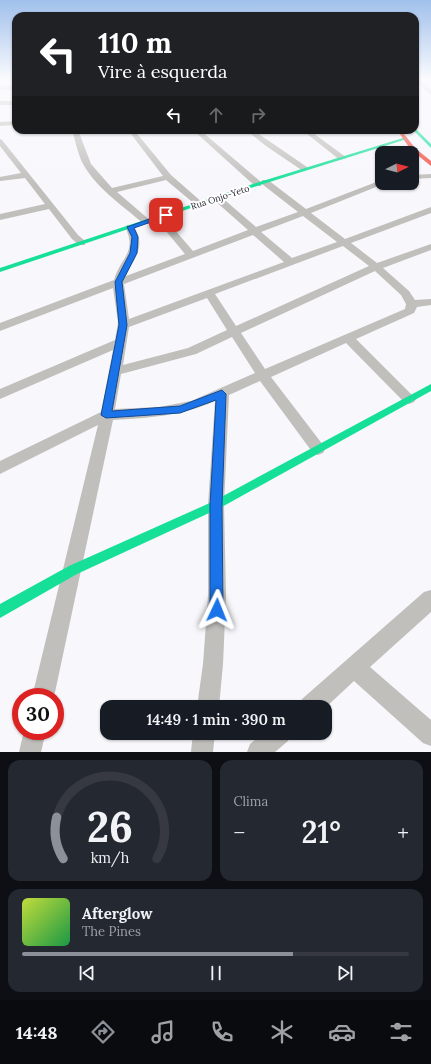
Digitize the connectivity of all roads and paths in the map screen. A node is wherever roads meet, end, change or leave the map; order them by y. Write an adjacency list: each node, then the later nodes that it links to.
1 (12, 123): 2 (street)
2 (0, 124)
3 (420, 129): 13 (main road)
4 (76, 134): 27 (street)
5 (135, 134): 21 (street)
6 (201, 134): 25 (street)
7 (254, 134): 19 (street)
8 (310, 134): 17 (street)
9 (402, 134): 10 (main road)
10 (406, 139): 12 (main road); 14 (main road, Rua Onjo-Yeto)
11 (0, 141): 20 (street)
12 (410, 146)
13 (431, 147)
14 (373, 149): 17 (main road, Rua Onjo-Yeto)
15 (421, 157): 16 (main road); 18 (main road)
16 (431, 157)
17 (343, 158): 19 (main road, Rua Onjo-Yeto)
18 (431, 164)
19 (306, 169): 25 (main road, Rua Onjo-Yeto)
20 (26, 175): 24 (street); 30 (street)
21 (168, 177): 27 (street); 29 (street)
22 (419, 177): 23 (street)
23 (431, 177)
24 (0, 179)
25 (261, 183): 28 (main road, Rua Onjo-Yeto); 32 (street)
26 (375, 186): 32 (street)
27 (112, 191): 35 (street)
28 (217, 198): 29 (main road, Rua Onjo-Yeto); 37 (street)
29 (200, 204): 34 (main road, Rua Onjo-Yeto)
30 (50, 206): 33 (street); 39 (street)
31 (431, 210): 38 (street)
32 (304, 211): 37 (street); 38 (street)
33 (0, 217)
34 (159, 217): 35 (main road, Rua Onjo-Yeto); 41 (street)
35 (147, 222): 36 (main road, Rua Onjo-Yeto)
36 (130, 227): 39 (main road, Rua Onjo-Yeto); 45 (street)
37 (255, 230): 41 (street); 42 (street)
38 (345, 242): 42 (street); 43 (street)
39 (82, 243): 44 (main road, Rua Onjo-Yeto)
40 (431, 247): 43 (street)
41 (191, 254): 45 (street)
42 (290, 262): 46 (street)
43 (376, 267): 48 (street); 51 (street)
44 (0, 270)
45 (119, 282): 49 (street); 50 (street)
46 (209, 293): 49 (street); 51 (street)
47 (431, 302): 48 (street)
48 (412, 304): 52 (street)
49 (123, 325): 53 (street)
50 (0, 327)
51 (234, 331): 54 (street); 55 (street)
52 (348, 338): 55 (street); 59 (street)
53 (120, 342): 54 (street); 57 (street)
54 (114, 372): 60 (street)
55 (263, 376): 58 (street); 61 (street)
56 (431, 387): 59 (main road)
57 (0, 394)
58 (222, 394): 60 (street); 63 (street)
59 (409, 399): 61 (main road)
60 (106, 415): 62 (street); 64 (street)
61 (318, 449): 63 (main road)
62 (0, 468)
63 (216, 505): 64 (main road); 69 (street)
64 (73, 570): 66 (main road); 68 (street)
65 (431, 599): 67 (street)
66 (0, 611)
67 (355, 668): 70 (street); 71 (street)
68 (45, 688)
69 (209, 700)
70 (318, 700)
71 (431, 735)
72 (33, 740): 75 (street)
73 (203, 740): 76 (street)
74 (272, 740): 77 (street)
75 (30, 752)
76 (202, 752)
77 (258, 752)

